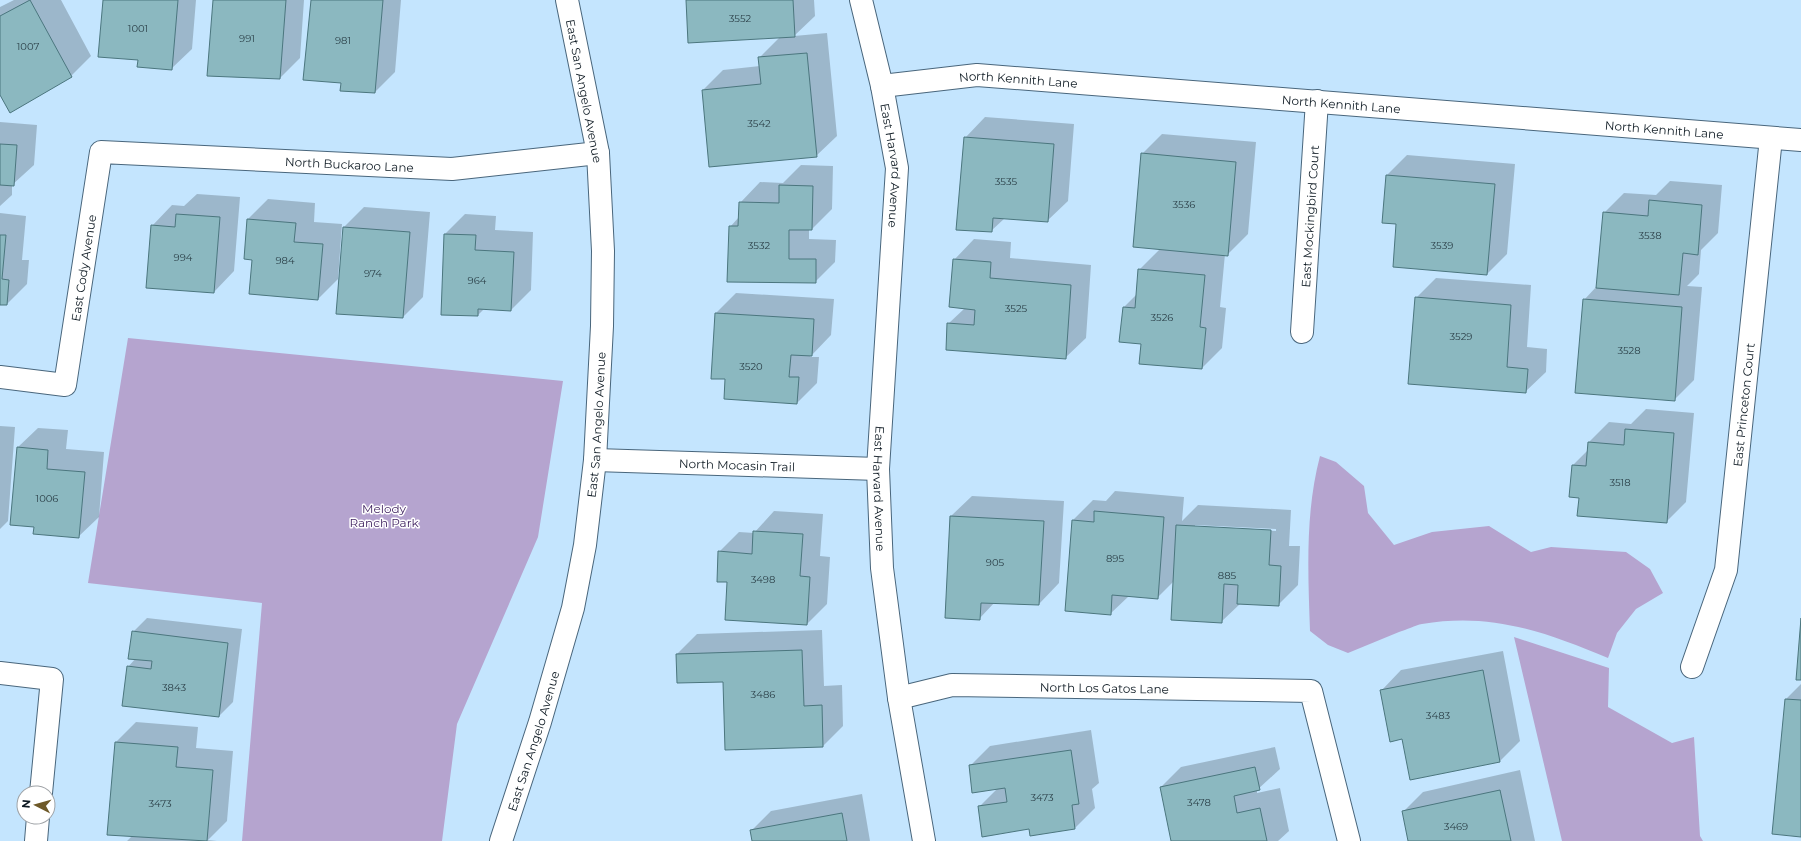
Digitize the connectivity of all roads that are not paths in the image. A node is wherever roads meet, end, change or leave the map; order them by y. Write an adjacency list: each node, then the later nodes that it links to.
1 (567, 0): 8 (street, East San Angelo Avenue)
2 (861, 0): 3 (street, East Harvard Avenue)
3 (882, 86): 4 (street, North Kennith Lane); 12 (street, East Harvard Avenue)
4 (1317, 101): 5 (street, North Kennith Lane); 9 (street, East Mockingbird Court)
5 (1771, 138): 6 (street, North Kennith Lane); 13 (street, East Princeton Court)
6 (1801, 140)
7 (101, 152): 8 (street, North Buckaroo Lane); 10 (street, East Cody Avenue)
8 (598, 153): 11 (street, East San Angelo Avenue)
9 (1302, 332)
10 (0, 377)
11 (595, 460): 12 (street, North Mocasin Trail); 19 (street, East San Angelo Avenue)
12 (878, 469): 15 (street, East Harvard Avenue)
13 (1692, 667)
14 (0, 673): 16 (street)
15 (899, 698): 20 (street, East Harvard Avenue); 21 (street, North Los Gatos Lane)
16 (42, 785)
17 (37, 825): 18 (street)
18 (36, 841)
19 (501, 841)
20 (924, 841)
21 (1349, 841)

